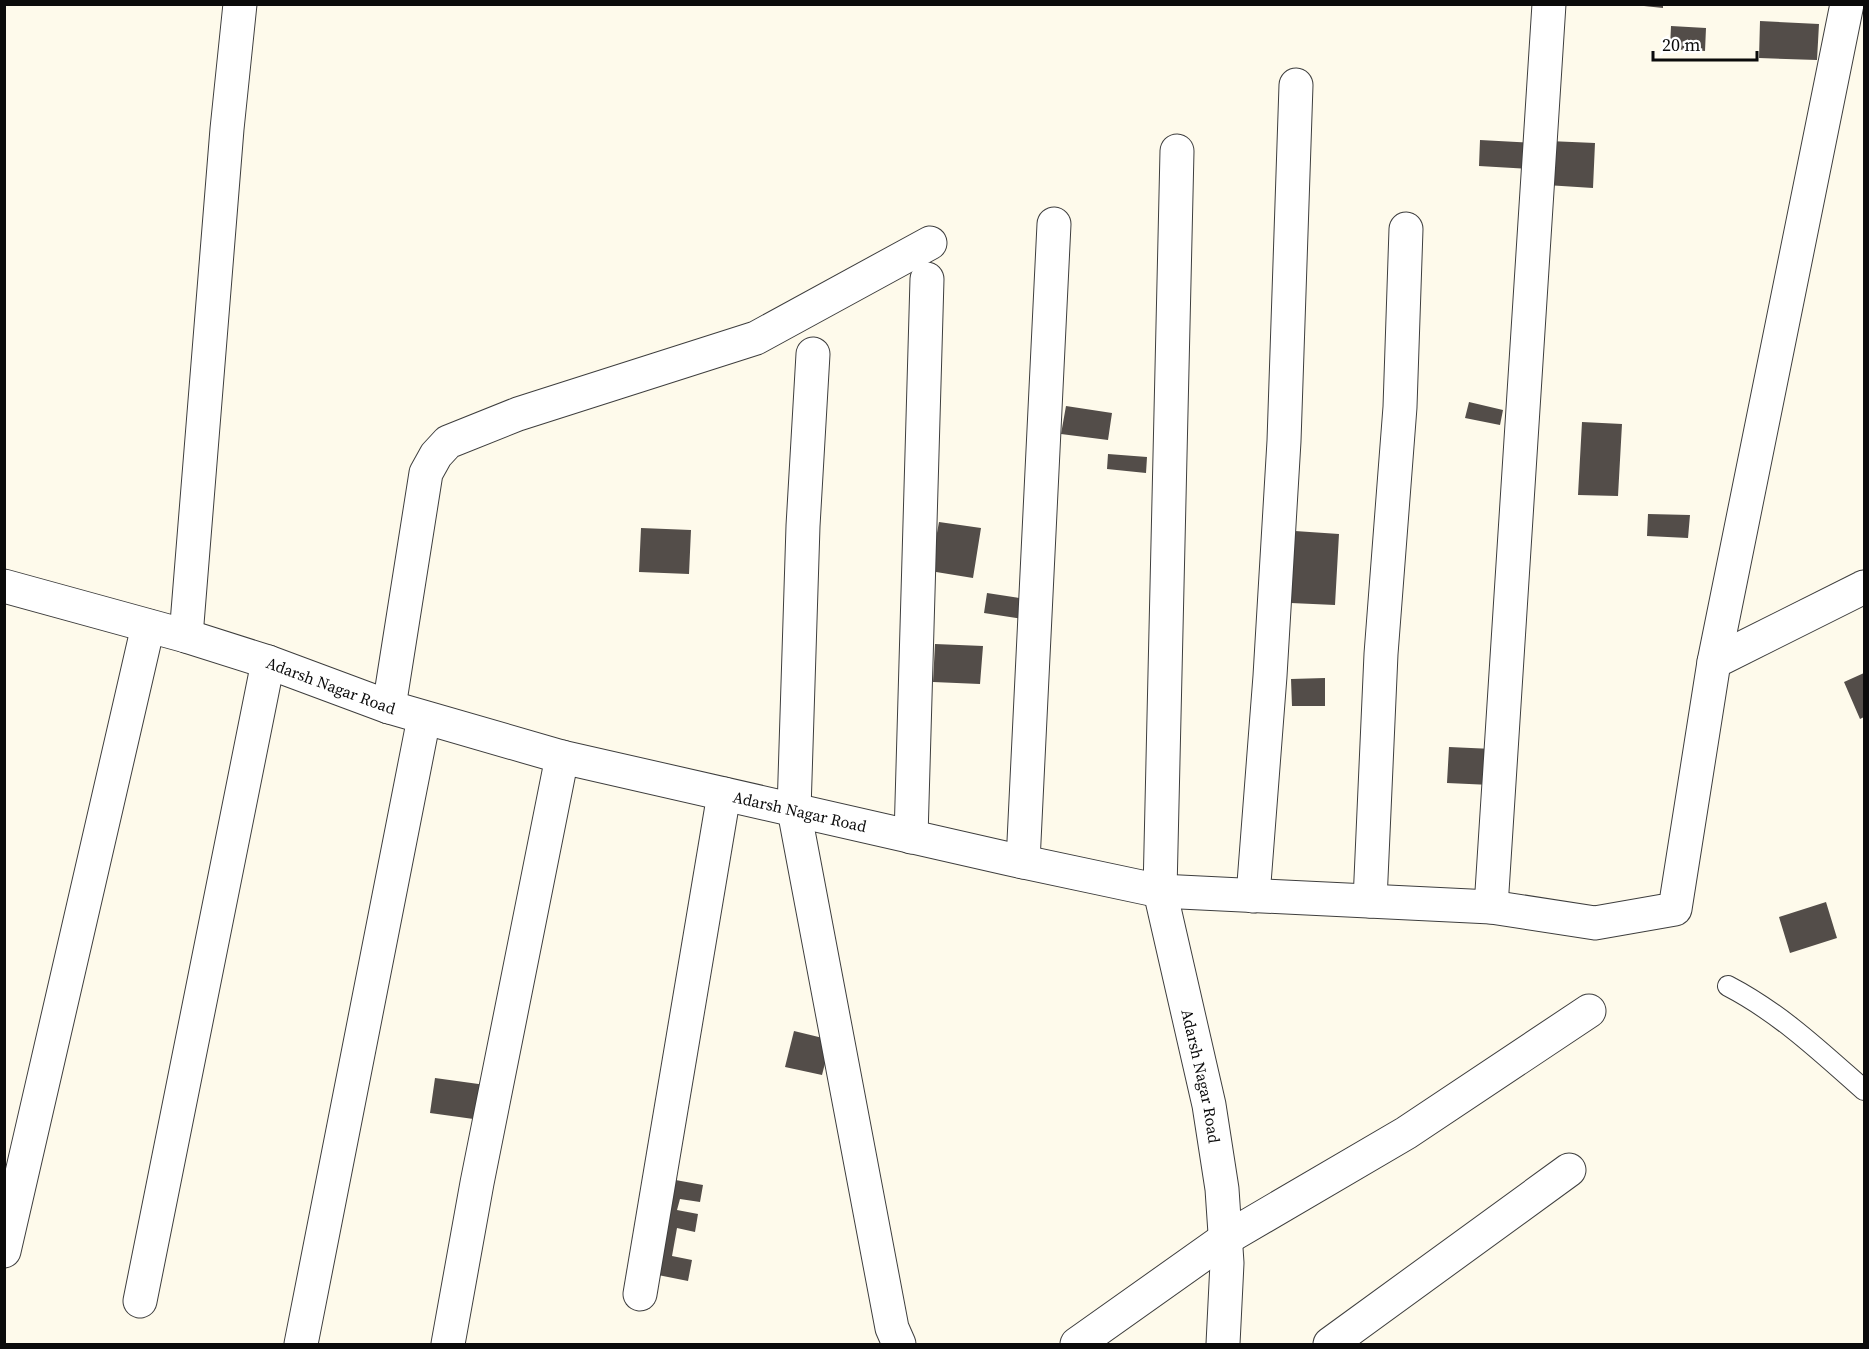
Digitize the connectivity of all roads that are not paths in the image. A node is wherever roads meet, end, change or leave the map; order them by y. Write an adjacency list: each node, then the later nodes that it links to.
1 (240, 4): 14 (street)
2 (1549, 4): 27 (street)
3 (1847, 4): 16 (street)
4 (1296, 86): 25 (street)
5 (1177, 151): 24 (street)
6 (1054, 224): 23 (street)
7 (1406, 229): 26 (street)
8 (930, 243): 17 (street)
9 (927, 279): 22 (street)
10 (813, 354): 21 (street)
11 (4, 586): 13 (street, Adarsh Nagar Road)
12 (1864, 587): 16 (street)
13 (148, 626): 14 (street, Adarsh Nagar Road); 33 (street)
14 (186, 636): 15 (street, Adarsh Nagar Road)
15 (268, 662): 17 (street, Adarsh Nagar Road); 35 (street)
16 (1714, 662): 27 (street)
17 (389, 707): 18 (street, Adarsh Nagar Road)
18 (424, 718): 19 (street, Adarsh Nagar Road); 36 (street)
19 (562, 756): 20 (street, Adarsh Nagar Road); 37 (street)
20 (724, 794): 21 (street, Adarsh Nagar Road); 34 (street)
21 (794, 810): 22 (street, Adarsh Nagar Road); 38 (street)
22 (911, 837): 23 (street, Adarsh Nagar Road)
23 (1023, 862): 24 (street, Adarsh Nagar Road)
24 (1160, 891): 25 (street); 32 (street, Adarsh Nagar Road)
25 (1253, 896): 26 (street)
26 (1370, 902): 27 (street)
27 (1491, 907)
28 (1728, 986): 30 (lane)
29 (1589, 1011): 32 (street)
30 (1864, 1090)
31 (1569, 1170): 41 (street)
32 (1225, 1239): 39 (street); 40 (street, Adarsh Nagar Road)
33 (4, 1251)
34 (640, 1294)
35 (140, 1301)
36 (301, 1344)
37 (448, 1344)
38 (899, 1344)
39 (1077, 1344)
40 (1223, 1344)
41 (1330, 1344)

